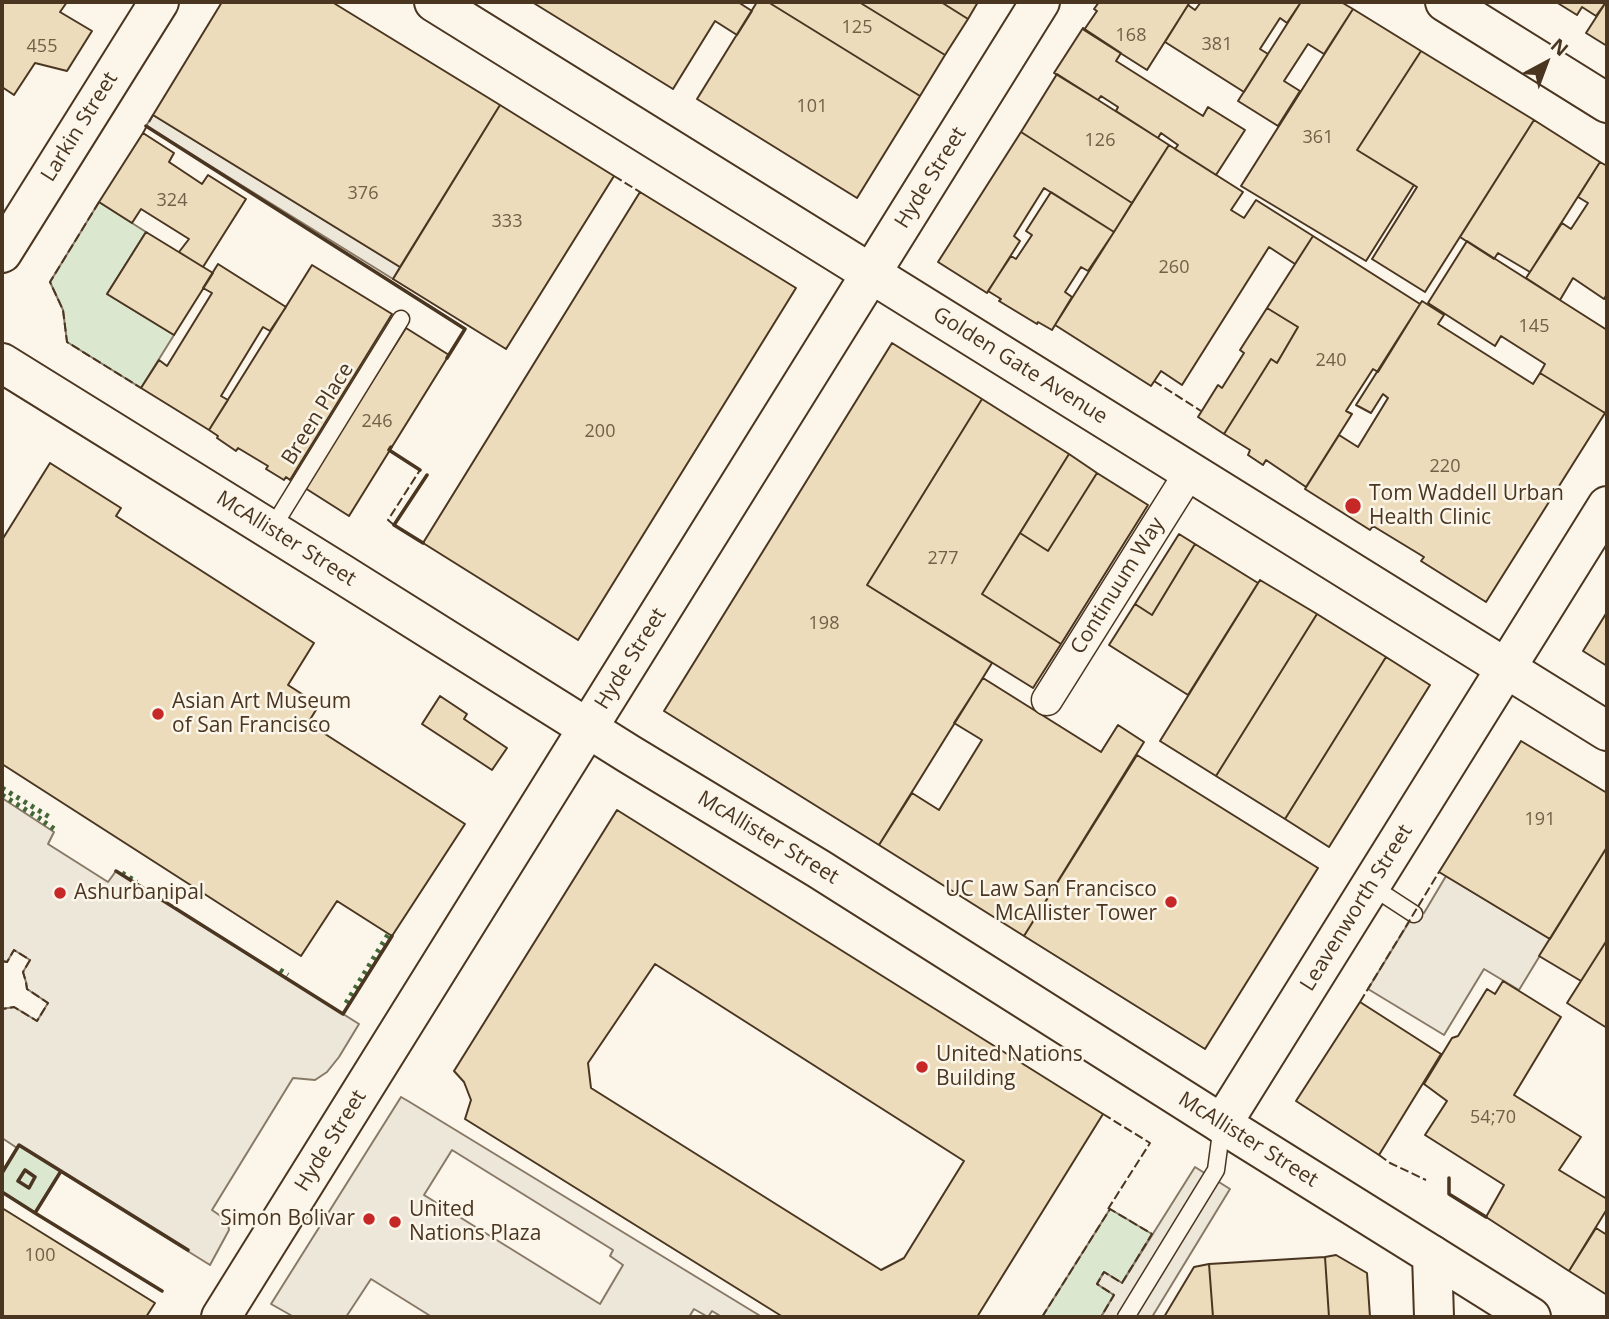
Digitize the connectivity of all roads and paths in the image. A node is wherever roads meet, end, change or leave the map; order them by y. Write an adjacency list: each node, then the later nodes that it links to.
1 (159, 2): 6 (street, Larkin Street)
2 (434, 2): 7 (street, Golden Gate Avenue)
3 (1040, 2): 7 (street, Hyde Street)
4 (1445, 2): 5 (street)
5 (1607, 103)
6 (2, 253)
7 (871, 274): 10 (street, Golden Gate Avenue); 15 (street, Hyde Street)
8 (401, 319): 12 (lane, Breen Place)
9 (2, 363): 12 (street, McAllister Street)
10 (1189, 472): 13 (street, Golden Gate Avenue); 14 (street, Continuum Way)
11 (1607, 506): 13 (street, Leavenworth Street)
12 (271, 530): 15 (street, McAllister Street)
13 (1506, 669): 16 (street, Golden Gate Avenue); 17 (street, Leavenworth Street)
14 (1047, 700)
15 (588, 728): 19 (street, McAllister Street); 21 (street, Hyde Street)
16 (1607, 731)
17 (1370, 886): 18 (lane); 19 (street, Leavenworth Street)
18 (1414, 914)
19 (1222, 1125): 20 (street, McAllister Street); 22 (lane, Leavenworth Street)
20 (1432, 1255): 23 (street); 24 (street, McAllister Street)
21 (221, 1317)
22 (1126, 1317)
23 (1434, 1317)
24 (1531, 1317)

